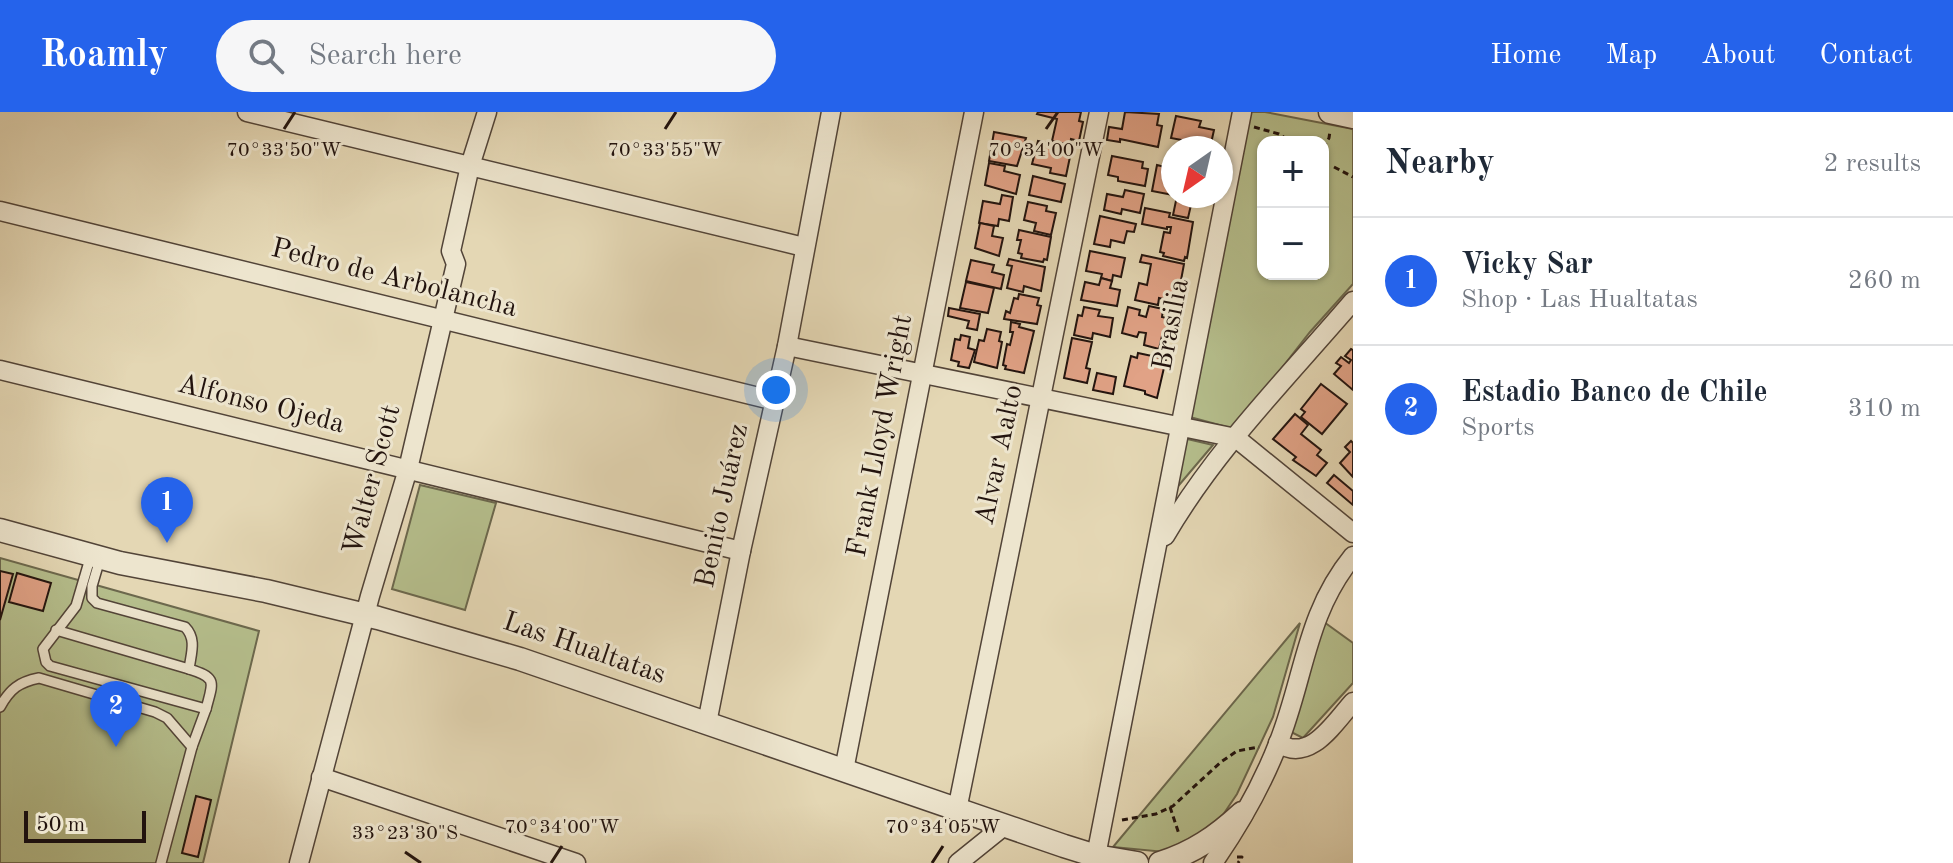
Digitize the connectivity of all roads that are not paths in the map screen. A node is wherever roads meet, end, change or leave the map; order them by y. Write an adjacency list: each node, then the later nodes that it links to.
1 (247, 112): 9 (street)
2 (487, 112): 9 (street, Walter Scott)
3 (831, 112): 11 (street, Benito Juárez)
4 (974, 112): 16 (street, Frank Lloyd Wright)
5 (1099, 112): 17 (street, Alvar Aalto)
6 (1330, 112): 8 (street)
7 (1241, 117): 19 (street, Brasilia)
8 (1353, 117)
9 (470, 166): 11 (street); 13 (street, Walter Scott)
10 (0, 211): 13 (street, Pedro de Arbolancha)
11 (804, 247): 14 (street, Benito Juárez)
12 (1353, 301): 20 (street, Brasilia)
13 (442, 320): 18 (street, Pedro de Arbolancha); 21 (street, Walter Scott)
14 (787, 346): 16 (street); 18 (street, Benito Juárez)
15 (0, 370): 21 (street, Alfonso Ojeda)
16 (921, 374): 17 (street); 37 (street, Frank Lloyd Wright)
17 (1041, 399): 19 (street); 39 (street, Alvar Aalto)
18 (775, 401): 25 (street, Benito Juárez)
19 (1181, 427): 20 (street); 24 (street, Brasilia)
20 (1236, 438): 23 (street); 24 (street, Brasilia)
21 (408, 469): 25 (street, Alfonso Ojeda); 28 (street, Walter Scott)
22 (0, 530): 27 (street, Las Hualtatas)
23 (1353, 533)
24 (1157, 548): 42 (street, Brasilia)
25 (741, 551): 34 (street, Benito Juárez)
26 (1353, 556): 35 (street)
27 (96, 557): 28 (street, Las Hualtatas); 29 (lane); 30 (lane)
28 (365, 614): 34 (street, Las Hualtatas); 38 (street, Walter Scott)
29 (56, 630): 30 (lane); 33 (lane)
30 (189, 669): 33 (lane)
31 (1353, 702): 35 (street)
32 (0, 707): 36 (lane)
33 (206, 709): 36 (lane)
34 (707, 723): 37 (street, Las Hualtatas)
35 (1278, 743): 40 (street)
36 (192, 747): 43 (lane)
37 (844, 770): 39 (street, Las Hualtatas)
38 (321, 777): 44 (street, Walter Scott); 45 (street)
39 (957, 810): 41 (street, Las Hualtatas)
40 (1242, 813): 48 (street); 49 (street)
41 (1004, 826): 42 (street, Las Hualtatas); 46 (street)
42 (1096, 856): 47 (street, Las Hualtatas)
43 (161, 863)
44 (299, 863)
45 (576, 863)
46 (958, 863)
47 (1137, 863)
48 (1160, 863)
49 (1213, 863)

